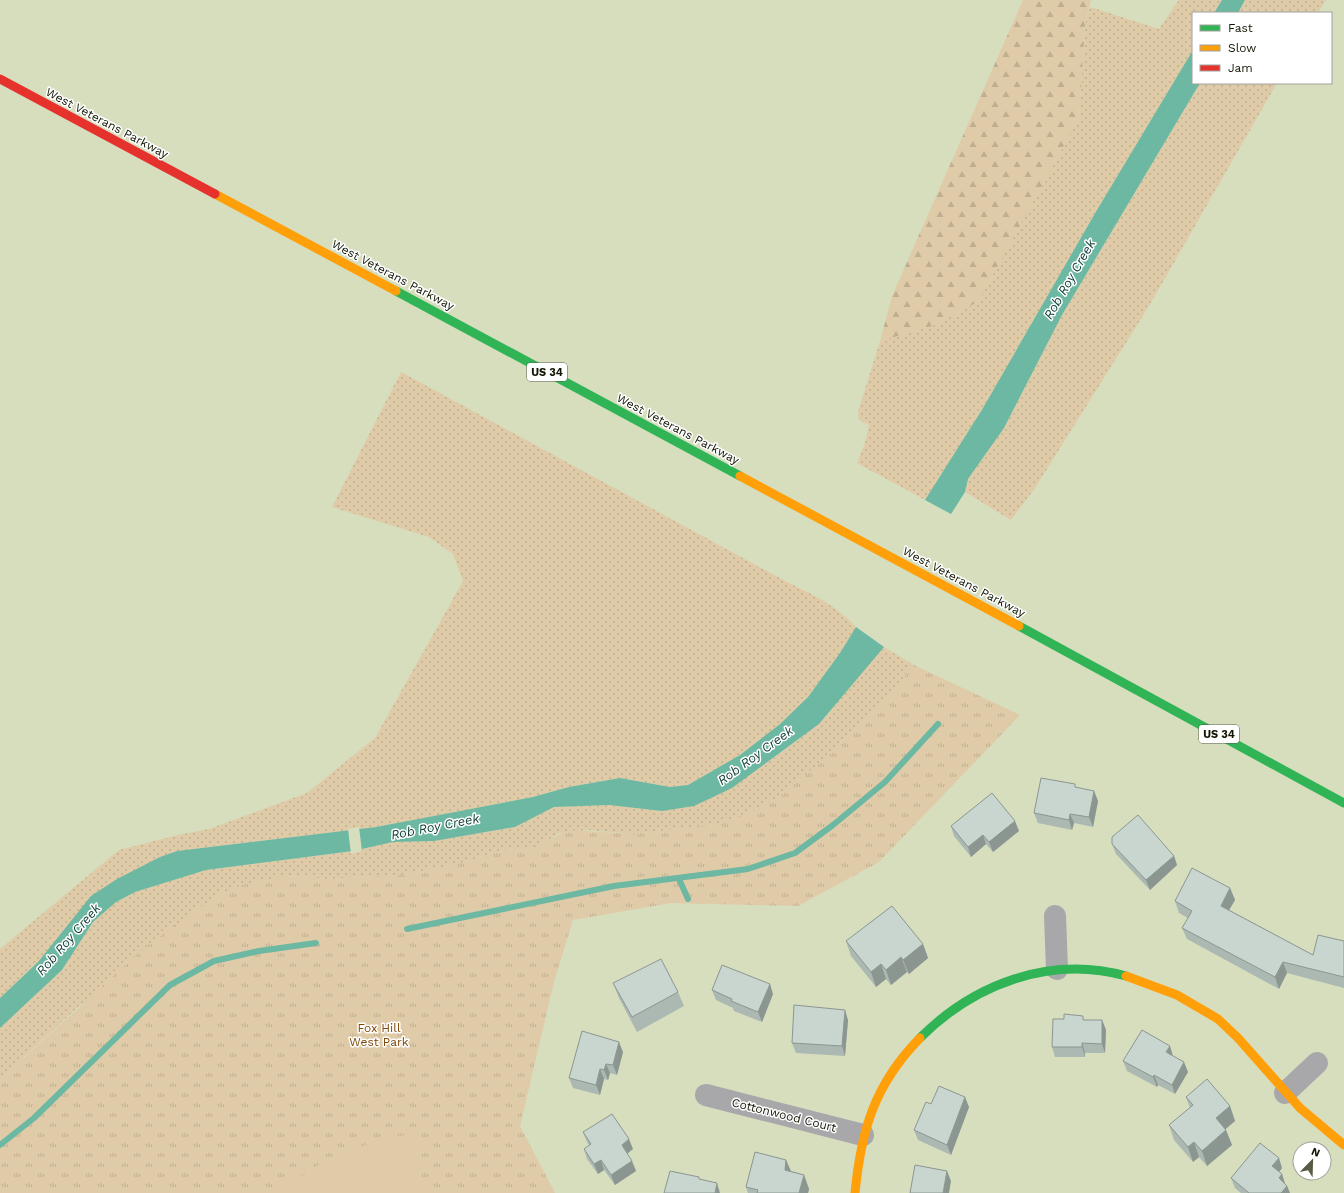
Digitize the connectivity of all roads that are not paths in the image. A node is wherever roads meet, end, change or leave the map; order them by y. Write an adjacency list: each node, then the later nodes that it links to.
1 (0, 79): 2 (main road, West Veterans Parkway / US 34)
2 (1344, 803)
3 (1055, 916): 4 (street)
4 (1057, 970): 6 (main road); 8 (main road)
5 (1317, 1063): 6 (street)
6 (1285, 1093): 9 (main road)
7 (706, 1095): 8 (street, Cottonwood Court)
8 (863, 1135): 10 (main road)
9 (1344, 1146)
10 (855, 1193)

